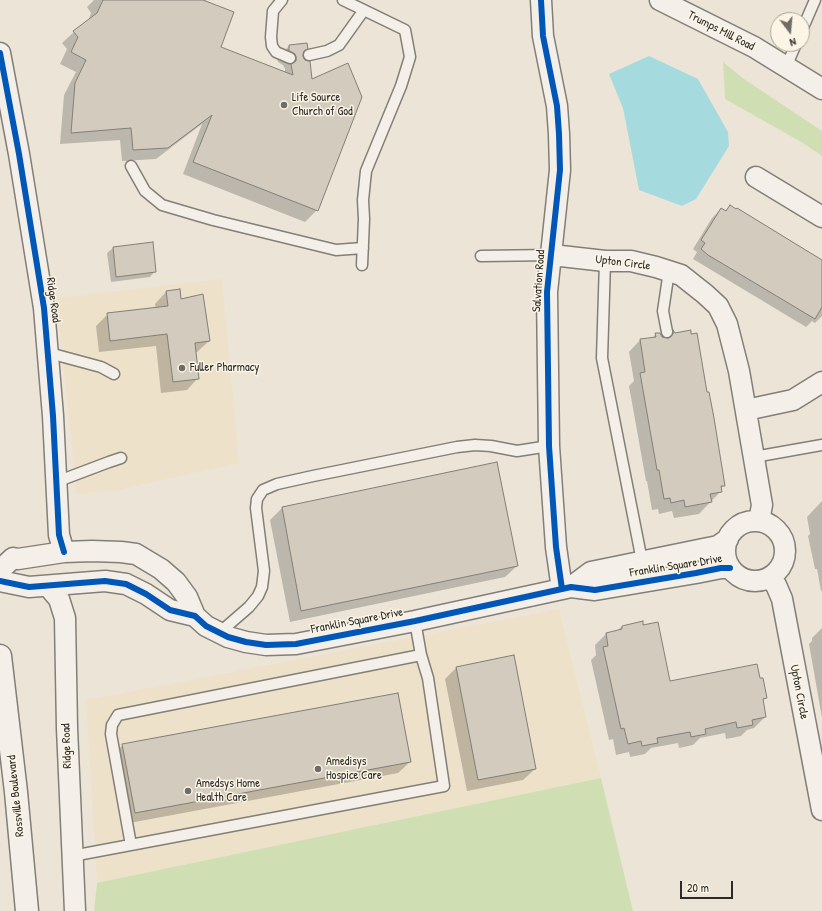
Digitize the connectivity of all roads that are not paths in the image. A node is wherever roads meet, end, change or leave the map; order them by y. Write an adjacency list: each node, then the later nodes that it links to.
1 (282, 0): 11 (lane)
2 (343, 0): 6 (lane)
3 (541, 0): 19 (street, Salvation Road)
4 (660, 0): 12 (street, Trumps Mill Road)
5 (815, 0): 7 (lane)
6 (364, 10): 10 (lane); 17 (lane)
7 (810, 12)
8 (793, 52): 12 (lane)
9 (0, 54): 24 (street, Ridge Road)
10 (309, 55)
11 (290, 58)
12 (786, 67): 13 (street, Trumps Mill Road)
13 (822, 89)
14 (131, 166): 17 (lane)
15 (756, 177): 16 (street)
16 (822, 217)
17 (363, 248): 21 (lane)
18 (481, 256): 19 (lane)
19 (552, 256): 20 (street, Upton Circle); 29 (street, Salvation Road)
20 (605, 261): 22 (street, Upton Circle); 36 (lane)
21 (362, 265)
22 (669, 271): 23 (lane); 27 (street, Upton Circle)
23 (667, 332)
24 (49, 353): 25 (lane); 32 (street, Ridge Road)
25 (114, 374)
26 (822, 382): 27 (street)
27 (746, 410): 30 (street, Upton Circle)
28 (822, 445): 30 (lane)
29 (549, 446): 42 (street, Salvation Road); 45 (lane)
30 (754, 457): 33 (street, Upton Circle)
31 (121, 458): 32 (lane)
32 (56, 482): 35 (street, Ridge Road)
33 (759, 521): 34 (street); 39 (street)
34 (728, 539): 36 (street, Franklin Square Drive); 37 (street)
35 (64, 552): 38 (street, Franklin Square Drive); 43 (street, Franklin Square Drive)
36 (642, 561): 42 (street, Franklin Square Drive)
37 (730, 568): 39 (street); 42 (street, Franklin Square Drive)
38 (0, 570)
39 (770, 578): 48 (street, Upton Circle)
40 (0, 581): 41 (street, Franklin Square Drive)
41 (48, 586): 43 (street, Franklin Square Drive); 50 (street, Ridge Road)
42 (567, 588): 44 (street, Franklin Square Drive)
43 (195, 616): 45 (street, Franklin Square Drive)
44 (415, 621): 45 (street, Franklin Square Drive); 46 (lane)
45 (219, 633)
46 (421, 655): 49 (lane); 49 (lane)
47 (0, 656): 51 (main road, Rossville Boulevard)
48 (822, 810)
49 (131, 845): 50 (lane)
50 (72, 856): 52 (street, Ridge Road)
51 (27, 911)
52 (75, 911)

